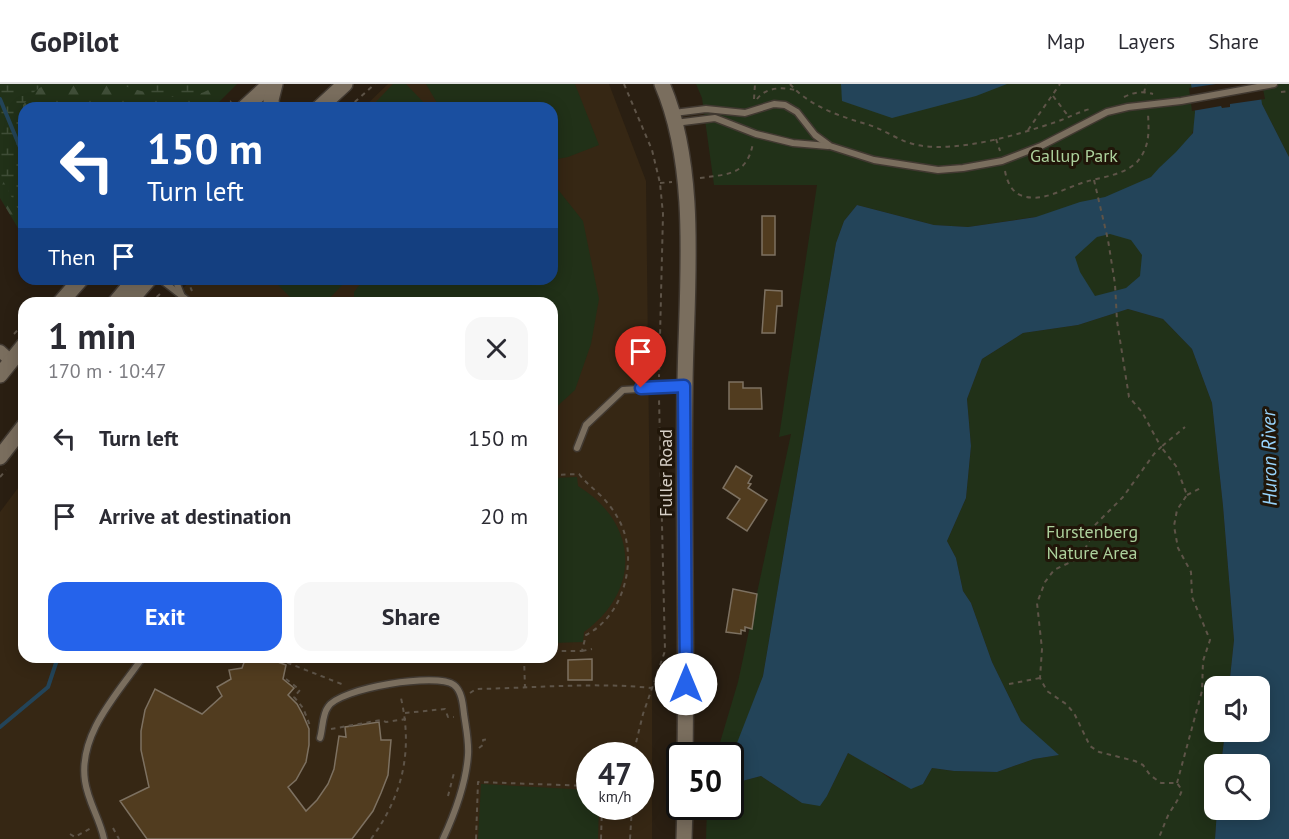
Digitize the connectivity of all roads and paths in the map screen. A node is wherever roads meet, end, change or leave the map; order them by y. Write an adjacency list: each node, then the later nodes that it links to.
1 (270, 84): 17 (main road)
2 (274, 84): 18 (main road)
3 (345, 84): 19 (main road)
4 (375, 84): 20 (path)
5 (624, 84): 33 (path)
6 (662, 84): 24 (main road, Fuller Road)
7 (755, 84): 12 (path)
8 (790, 84): 12 (path)
9 (1060, 84): 14 (path)
10 (1146, 84): 13 (path)
11 (1274, 84): 29 (lane)
12 (795, 90): 27 (path)
13 (1144, 92): 15 (path); 16 (path)
14 (1053, 96): 23 (path); 25 (path)
15 (1124, 97)
16 (1145, 97)
17 (250, 102)
18 (271, 102)
19 (326, 102)
20 (355, 102)
21 (1094, 108): 23 (path)
22 (1147, 111): 31 (path)
23 (1069, 117): 25 (path)
24 (673, 118): 26 (lane); 28 (lane); 49 (main road, Fuller Road)
25 (1028, 130): 27 (path)
26 (756, 134): 28 (lane); 30 (path)
27 (996, 139): 29 (path)
28 (830, 146): 29 (lane)
29 (1002, 161): 31 (path)
30 (699, 178)
31 (1094, 180): 53 (path)
32 (673, 182): 33 (path)
33 (660, 183): 48 (path)
34 (76, 285): 42 (main road)
35 (130, 285): 43 (main road)
36 (144, 285): 44 (main road)
37 (168, 285): 41 (lane)
38 (177, 285): 41 (lane)
39 (190, 285): 40 (path)
40 (194, 293)
41 (181, 294): 45 (lane)
42 (65, 297)
43 (120, 297)
44 (133, 297)
45 (184, 297)
46 (6, 356): 47 (main road)
47 (0, 375)
48 (659, 386): 49 (lane); 52 (lane); 69 (path)
49 (684, 386): 77 (main road, Fuller Road)
50 (1185, 427): 53 (path)
51 (18, 434): 54 (main road)
52 (577, 447)
53 (1161, 447): 57 (path); 64 (path)
54 (0, 457)
55 (558, 475): 60 (path)
56 (1201, 488): 57 (path)
57 (1187, 495): 79 (path)
58 (592, 649): 60 (path)
59 (558, 651): 60 (path)
60 (582, 651)
61 (139, 663): 88 (lane)
62 (288, 663): 67 (path)
63 (524, 663): 68 (path)
64 (1040, 678): 66 (path); 79 (path)
65 (286, 679): 74 (path)
66 (1009, 684)
67 (368, 687): 71 (lane); 74 (lane)
68 (525, 688): 69 (path); 71 (path)
69 (652, 688): 76 (path)
70 (402, 698): 72 (path)
71 (463, 701): 72 (path); 91 (lane)
72 (405, 713): 73 (path)
73 (406, 719): 74 (path); 90 (path)
74 (323, 730): 75 (lane)
75 (320, 738)
76 (636, 742)
77 (685, 742)
78 (456, 766): 81 (path)
79 (1177, 783): 96 (path)
80 (576, 786): 92 (path)
81 (446, 803)
82 (602, 820): 93 (path)
83 (631, 820): 94 (path)
84 (685, 820): 95 (main road)
85 (111, 825): 89 (path)
86 (93, 827): 87 (path)
87 (70, 834)
88 (104, 839)
89 (117, 839)
90 (371, 839)
91 (443, 839)
92 (476, 839)
93 (601, 839)
94 (630, 839)
95 (684, 839)
96 (1158, 839)

